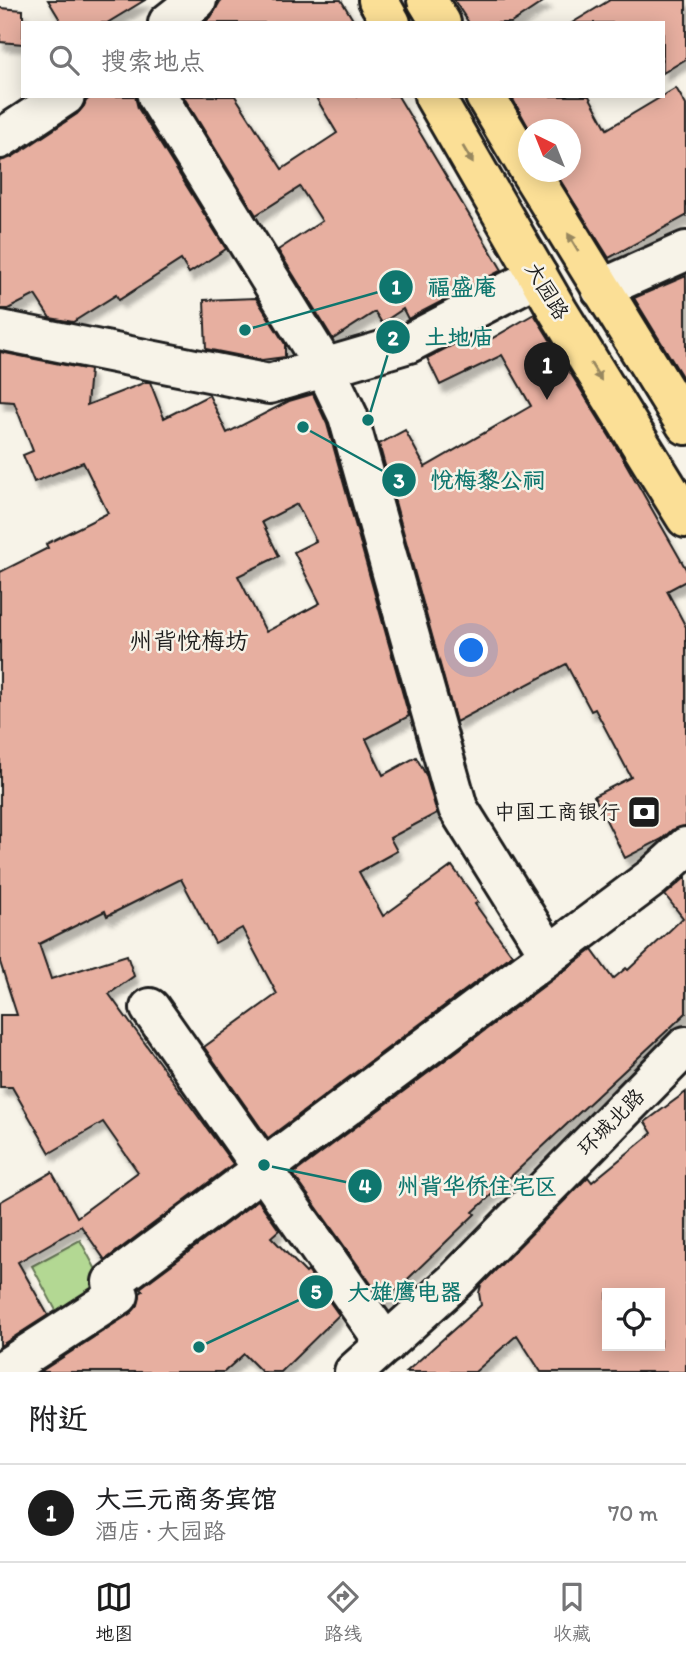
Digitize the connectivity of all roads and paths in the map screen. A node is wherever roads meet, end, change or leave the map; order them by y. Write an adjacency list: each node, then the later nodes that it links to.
1 (197, 0): 4 (street)
2 (378, 0): 5 (main road)
3 (427, 0): 6 (main road)
4 (171, 21)
5 (390, 21)
6 (440, 21)
7 (62, 98): 11 (street)
8 (158, 98): 18 (street)
9 (435, 98): 15 (main road, 大园路, one-way to 15)
10 (486, 98): 12 (main road)
11 (0, 139)
12 (518, 152)
13 (536, 182): 16 (main road, one-way to 13)
14 (686, 251): 16 (street)
15 (538, 276): 18 (street); 20 (main road, 大园路, one-way to 20)
16 (601, 289): 19 (main road)
17 (0, 330): 18 (street)
18 (325, 368): 22 (street)
19 (686, 425)
20 (686, 518)
21 (686, 847): 22 (street)
22 (549, 954): 25 (street)
23 (150, 1008): 25 (street)
24 (686, 1046): 26 (street, 环城北路)
25 (263, 1169): 26 (street); 27 (street)
26 (386, 1344): 28 (street, 环城北路)
27 (0, 1372)
28 (354, 1372)

